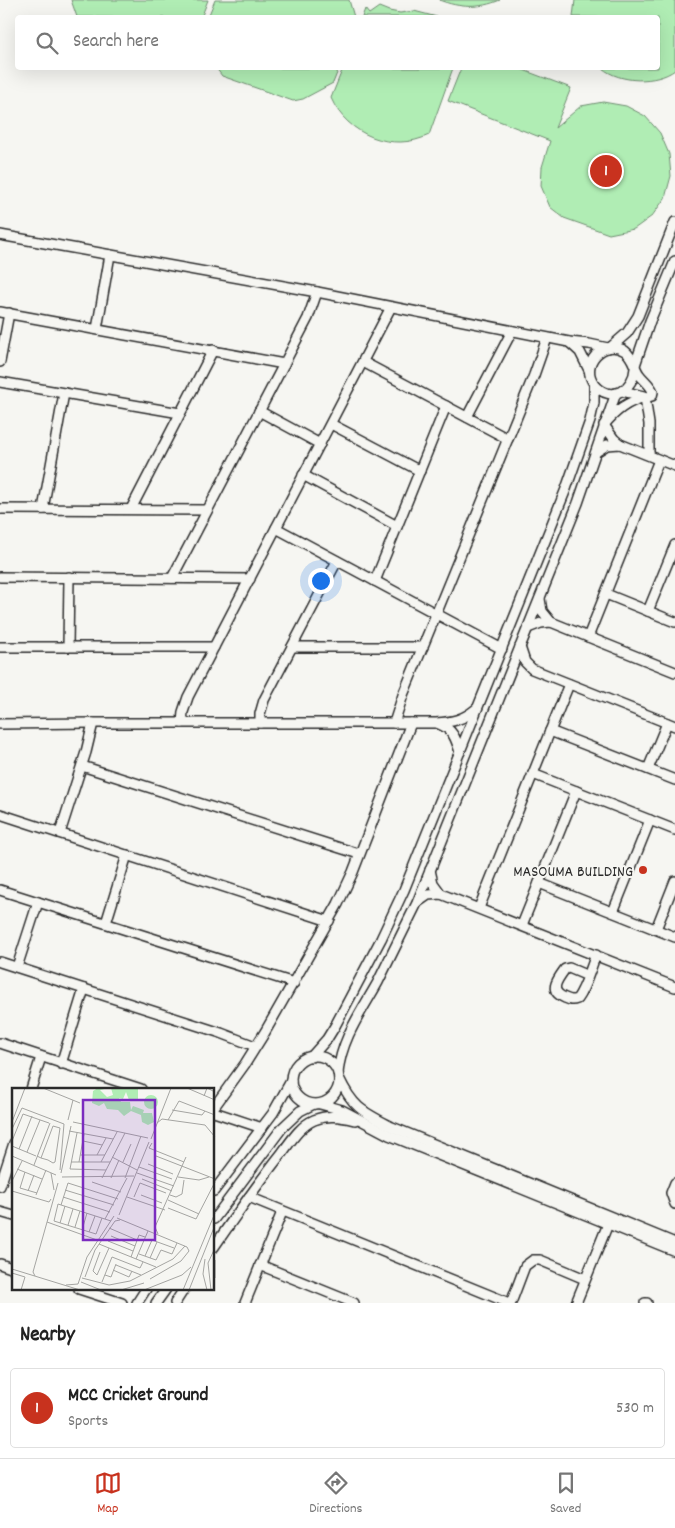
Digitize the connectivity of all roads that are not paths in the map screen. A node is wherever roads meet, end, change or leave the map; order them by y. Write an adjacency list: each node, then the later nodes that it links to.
1 (675, 222): 12 (street)
2 (0, 235): 3 (street)
3 (110, 255): 5 (street); 8 (street)
4 (675, 261): 17 (street)
5 (317, 292): 6 (street); 16 (street)
6 (391, 307): 9 (street); 15 (street)
7 (4, 313): 8 (street); 14 (street)
8 (97, 329): 13 (street)
9 (512, 331): 10 (street); 27 (street)
10 (547, 338): 11 (street); 30 (street)
11 (569, 342): 12 (street); 18 (street)
12 (609, 348): 17 (street); 18 (street)
13 (212, 350): 16 (street); 26 (street)
14 (0, 362)
15 (363, 362): 24 (street); 28 (street)
16 (284, 364): 25 (street)
17 (635, 366): 21 (street); 23 (street)
18 (589, 371): 20 (street)
19 (0, 382): 22 (street)
20 (594, 384): 21 (street); 66 (street)
21 (619, 392): 23 (street); 29 (street)
22 (64, 393): 26 (street); 40 (street)
23 (646, 397): 29 (street); 34 (street)
24 (446, 406): 27 (street); 37 (street)
25 (259, 411): 31 (street); 42 (street)
26 (180, 413): 41 (street)
27 (467, 417): 30 (street)
28 (331, 424): 31 (street); 37 (street)
29 (604, 425): 32 (street); 33 (street)
30 (508, 439): 55 (street)
31 (320, 444): 38 (street)
32 (620, 444): 33 (street); 34 (street)
33 (596, 452): 53 (street)
34 (649, 455): 35 (street)
35 (659, 460): 36 (street); 52 (street)
36 (675, 466)
37 (420, 471): 43 (street)
38 (303, 476): 43 (street); 44 (street)
39 (0, 509): 40 (street)
40 (43, 509): 41 (street)
41 (131, 509): 42 (street)
42 (207, 510): 49 (street)
43 (397, 526): 51 (street)
44 (276, 528): 46 (street); 50 (street)
45 (675, 545): 54 (street)
46 (337, 561): 51 (street); 63 (street)
47 (0, 577): 48 (street)
48 (69, 577): 49 (street); 61 (street)
49 (172, 578): 50 (street)
50 (250, 579): 62 (street)
51 (375, 580): 55 (street)
52 (606, 594): 54 (street); 59 (street)
53 (540, 598): 56 (street); 58 (street)
54 (648, 611): 57 (street)
55 (438, 614): 64 (street); 66 (street)
56 (551, 622): 58 (street); 59 (street)
57 (675, 622)
58 (528, 628): 65 (street)
59 (588, 637): 68 (street)
60 (0, 647): 61 (street)
61 (68, 647): 62 (street)
62 (214, 647): 73 (street)
63 (292, 647): 64 (street); 74 (street)
64 (424, 647): 75 (street)
65 (520, 647): 67 (street); 69 (street)
66 (502, 649): 71 (street)
67 (532, 669): 69 (street); 70 (street)
68 (675, 672)
69 (509, 676): 93 (street)
70 (569, 684): 79 (street); 80 (street)
71 (478, 707): 77 (street); 81 (street)
72 (93, 723): 73 (street); 78 (street); 82 (street)
73 (182, 723): 74 (street)
74 (260, 723): 75 (street)
75 (394, 723): 76 (street)
76 (411, 723): 77 (street); 91 (street)
77 (436, 723): 81 (street)
78 (0, 724)
79 (671, 724): 83 (street)
80 (550, 731): 83 (street); 84 (street)
81 (460, 752): 116 (street)
82 (82, 766): 90 (street); 91 (street)
83 (648, 769): 85 (street)
84 (533, 774): 86 (street); 100 (street)
85 (675, 780)
86 (576, 791): 88 (street); 95 (street)
87 (0, 814): 90 (street)
88 (650, 820): 89 (street); 101 (street)
89 (675, 830)
90 (60, 833): 92 (street)
91 (359, 854): 102 (street)
92 (127, 855): 102 (street); 103 (street)
93 (430, 870): 97 (street); 99 (street)
94 (675, 881): 105 (street)
95 (539, 883): 101 (street); 104 (street)
96 (0, 890): 98 (street)
97 (441, 894): 99 (street); 100 (street)
98 (38, 902): 103 (street); 109 (street)
99 (417, 903): 119 (street)
100 (479, 908): 104 (street)
101 (614, 912): 105 (street)
102 (330, 920): 111 (street)
103 (106, 923): 111 (street)
104 (522, 926): 107 (street)
105 (656, 929): 106 (street)
106 (675, 937)
107 (596, 955): 110 (street); 112 (street)
108 (0, 962): 109 (street)
109 (17, 967): 113 (street)
110 (588, 976)
111 (294, 983): 115 (street)
112 (675, 987)
113 (84, 989): 115 (street); 118 (street)
114 (0, 1043): 117 (street)
115 (255, 1046): 126 (street)
116 (311, 1056): 119 (street); 121 (street)
117 (41, 1057): 118 (street); 122 (street)
118 (61, 1064): 120 (street)
119 (338, 1075): 125 (street); 143 (street)
120 (109, 1079): 123 (street); 124 (street)
121 (291, 1081): 125 (street); 129 (street)
122 (31, 1088)
123 (105, 1088)
124 (138, 1088)
125 (317, 1104): 128 (street); 130 (street)
126 (215, 1106)
127 (215, 1112): 129 (street)
128 (362, 1121): 132 (street); 140 (street)
129 (262, 1128): 135 (street)
130 (269, 1145): 132 (street); 139 (street)
131 (12, 1149): 134 (street)
132 (271, 1167): 136 (street)
133 (675, 1184): 137 (street)
134 (0, 1186)
135 (215, 1190)
136 (249, 1197): 138 (street); 141 (street)
137 (675, 1204)
138 (282, 1212): 147 (street); 160 (street)
139 (215, 1218)
140 (608, 1224): 145 (street); 149 (street)
141 (226, 1229): 142 (street); 144 (street)
142 (215, 1232)
143 (675, 1243)
144 (215, 1246)
145 (675, 1251)
146 (0, 1264): 148 (street)
147 (260, 1265): 158 (street); 159 (street)
148 (12, 1268)
149 (585, 1278): 160 (street); 161 (street)
150 (82, 1290): 154 (street)
151 (145, 1290): 155 (street)
152 (183, 1290): 157 (street)
153 (163, 1296): 156 (street)
154 (122, 1303)
155 (137, 1303)
156 (156, 1303)
157 (175, 1303)
158 (245, 1303)
159 (354, 1303)
160 (510, 1303)
161 (576, 1303)

